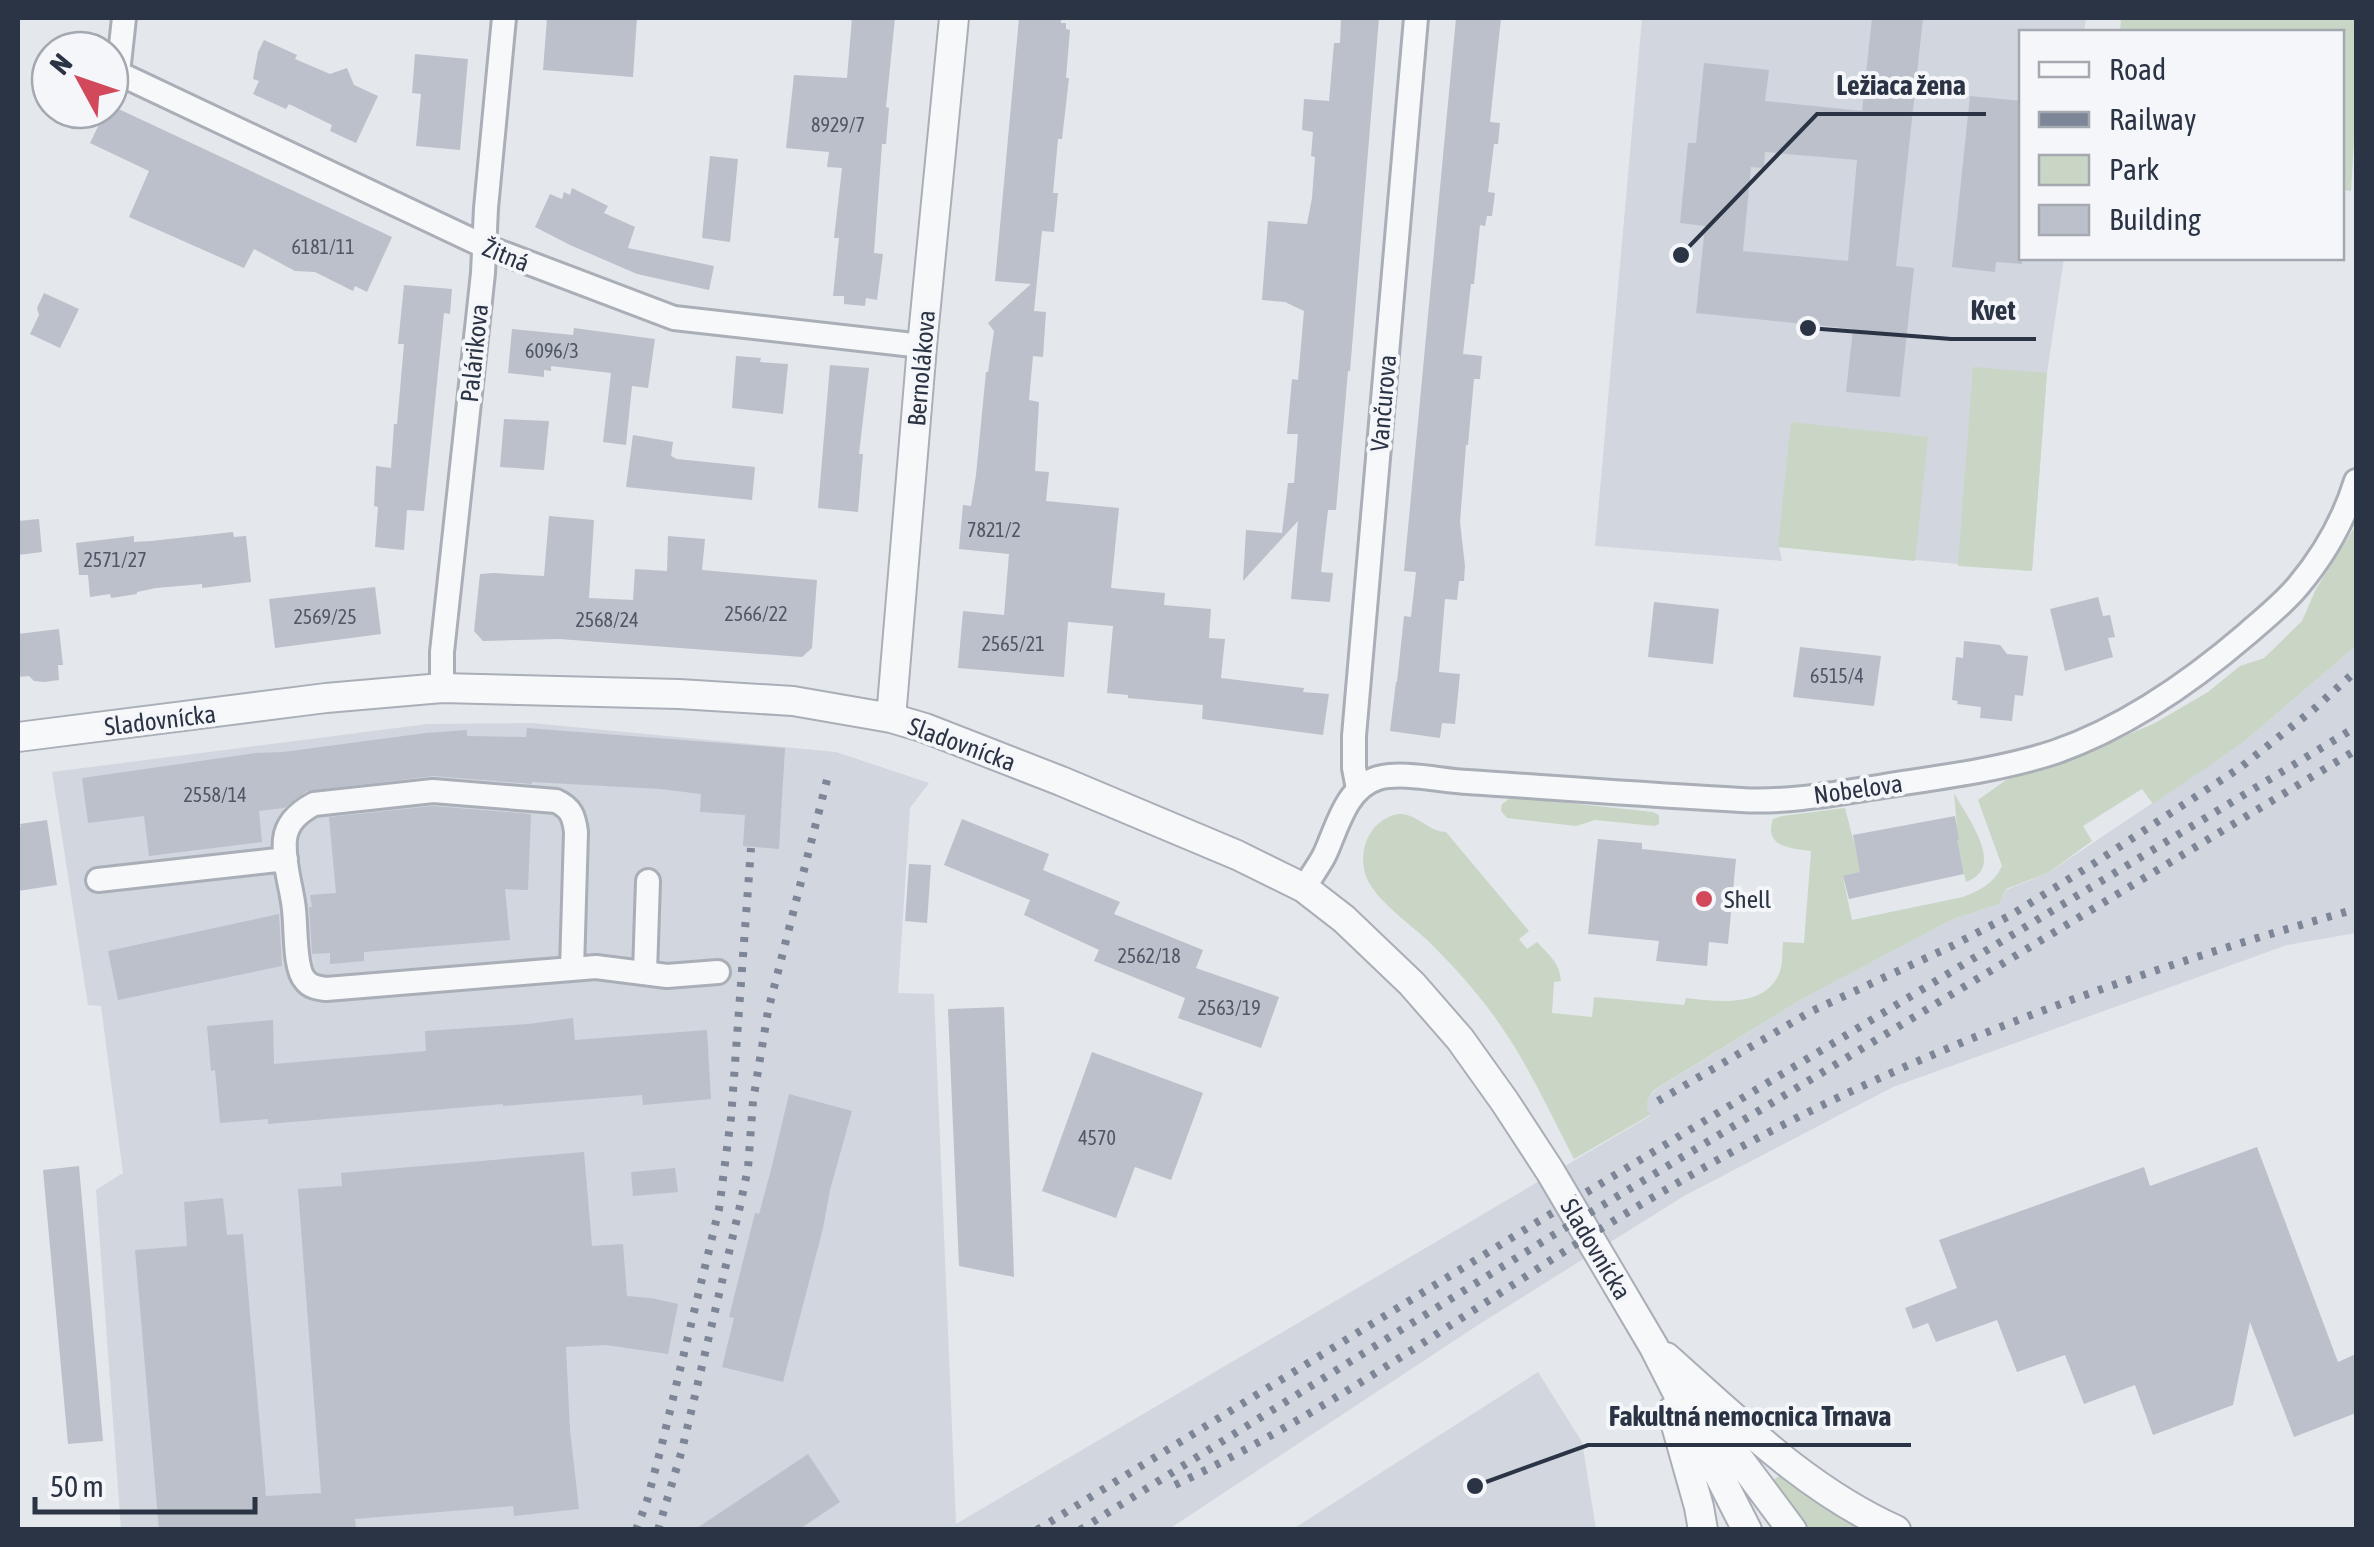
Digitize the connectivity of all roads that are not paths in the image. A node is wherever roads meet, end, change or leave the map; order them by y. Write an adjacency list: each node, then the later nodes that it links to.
1 (124, 18): 5 (street, Žitná)
2 (504, 18): 5 (street, Palárikova)
3 (954, 18): 6 (street, Bernolákova)
4 (1416, 18): 11 (street, Vančurova)
5 (484, 246): 6 (street, Žitná); 8 (street, Palárikova)
6 (922, 346): 9 (street, Bernolákova)
7 (2356, 481): 11 (street, Nobelova)
8 (442, 688): 9 (street, Sladovnícka); 10 (street, Sladovnícka)
9 (892, 718): 15 (street, Sladovnícka)
10 (18, 738)
11 (1358, 789): 15 (street)
12 (286, 859): 13 (street); 16 (street); 16 (street)
13 (98, 880)
14 (648, 881): 18 (street)
15 (1304, 888): 19 (street, Sladovnícka)
16 (572, 969): 18 (street)
17 (718, 972): 18 (street)
18 (645, 973)
19 (1654, 1347): 20 (street); 21 (street, Sladovnícka); 22 (street, Sladovnícka); 23 (street)
20 (1703, 1530)
21 (1746, 1530)
22 (1792, 1530)
23 (1896, 1530)

